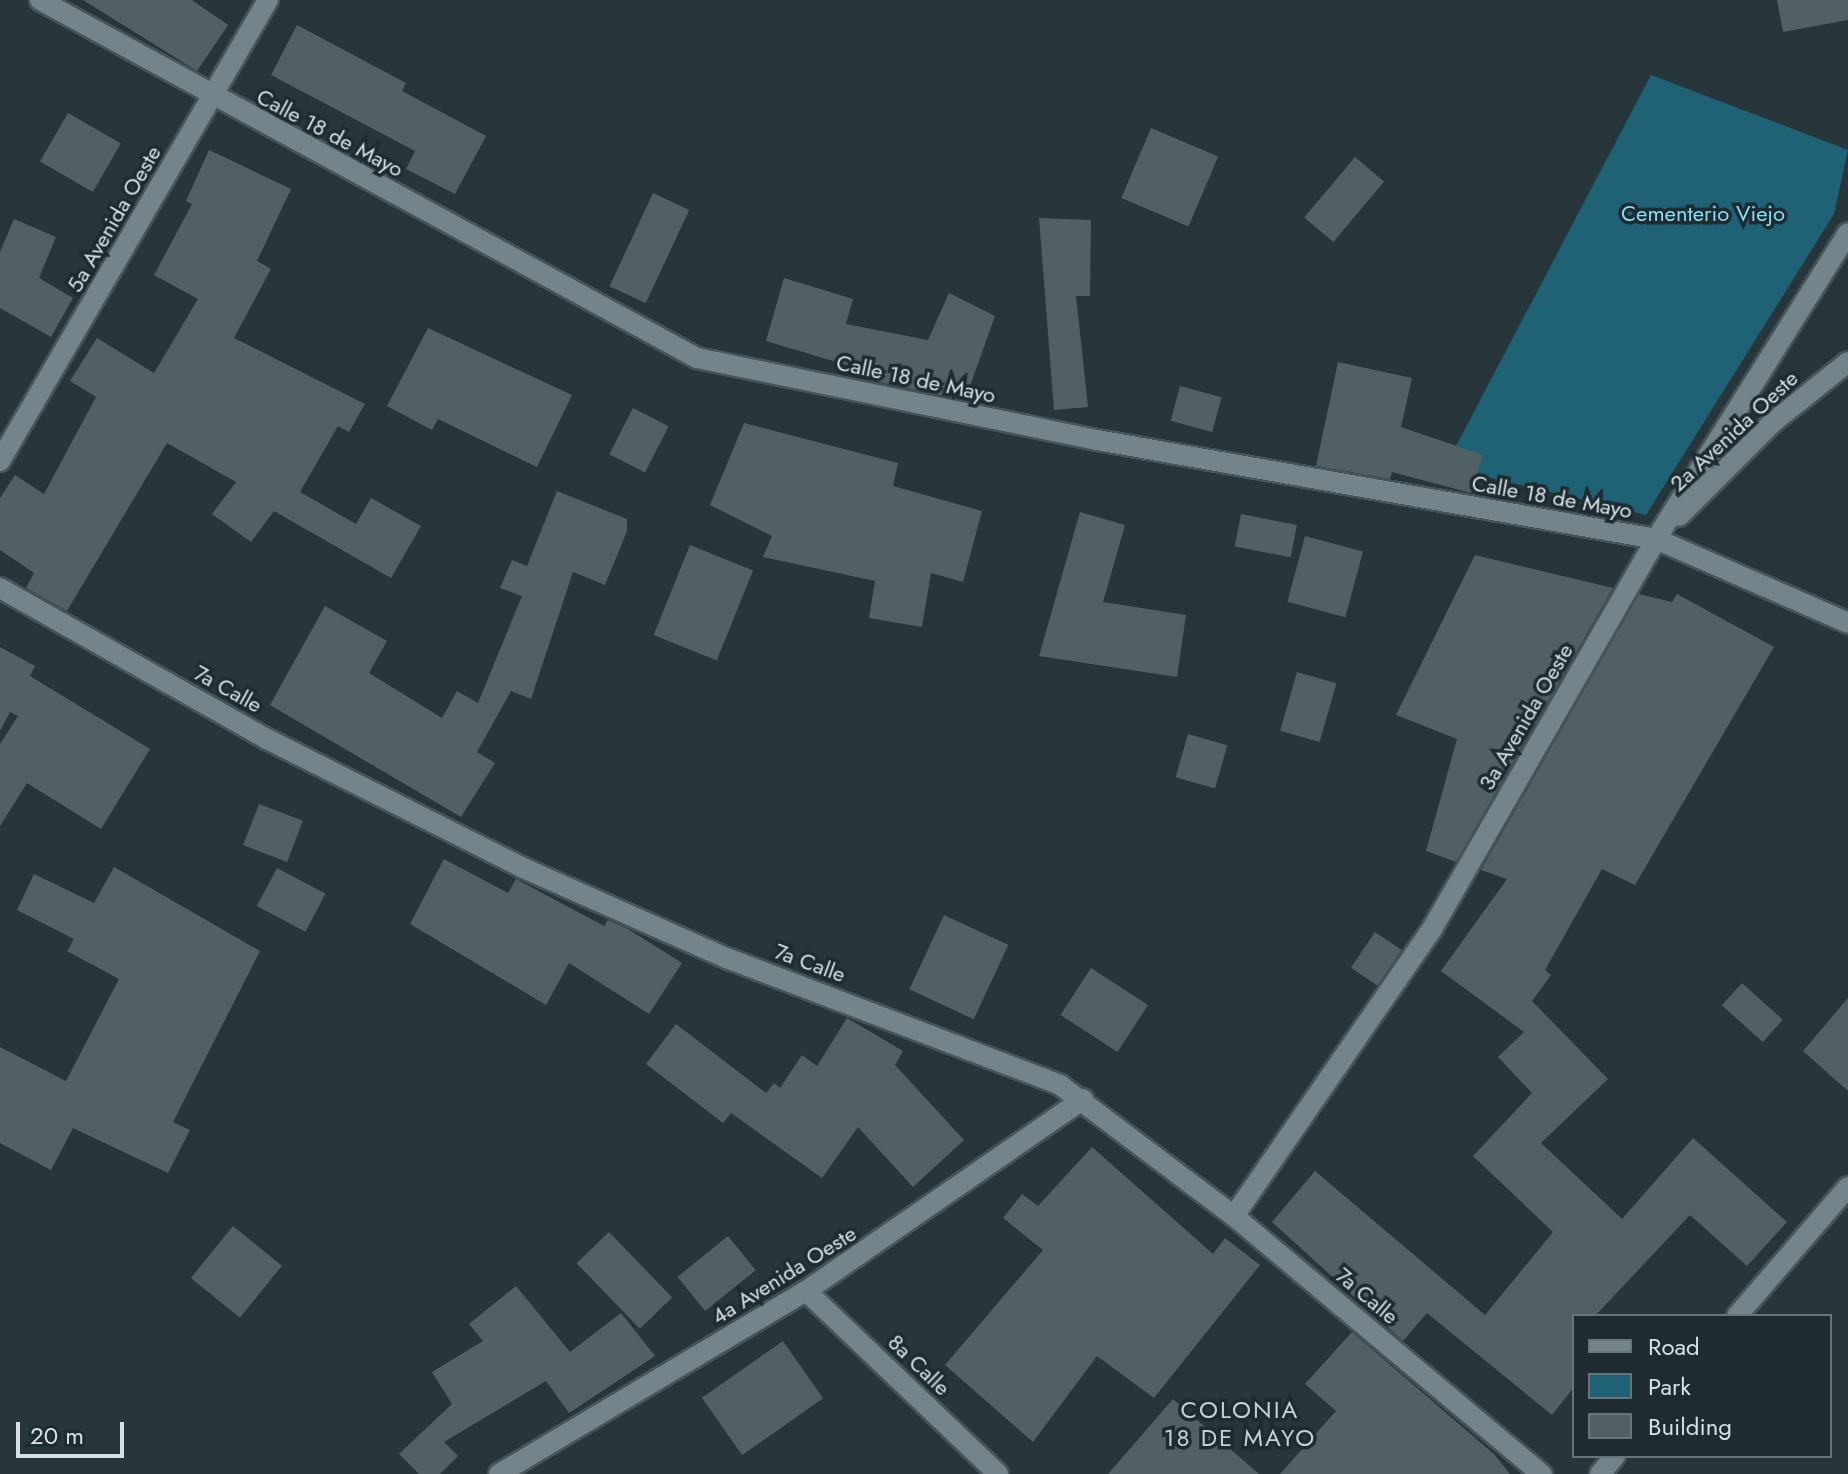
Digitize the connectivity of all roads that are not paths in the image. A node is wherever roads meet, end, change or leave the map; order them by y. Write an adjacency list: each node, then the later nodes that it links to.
1 (40, 0): 3 (street, Calle 18 de Mayo)
2 (268, 0): 3 (street, 5a Avenida Oeste)
3 (213, 98): 6 (street, 5a Avenida Oeste); 7 (street, Calle 18 de Mayo)
4 (1848, 233): 7 (street, 3a Avenida Oeste)
5 (1848, 362): 7 (street, 2a Avenida Oeste)
6 (0, 461)
7 (1656, 539): 9 (street, Calle 18 de Mayo); 12 (street, 3a Avenida Oeste)
8 (0, 588): 10 (street, 7a Calle)
9 (1848, 623)
10 (1083, 1099): 12 (street, 7a Calle); 13 (street, 4a Avenida Oeste)
11 (1848, 1187): 14 (street)
12 (1234, 1216): 18 (street, 7a Calle)
13 (806, 1291): 16 (street, 4a Avenida Oeste); 17 (street, 8a Calle)
14 (1739, 1314)
15 (1613, 1458): 19 (street)
16 (499, 1474)
17 (998, 1474)
18 (1542, 1474)
19 (1600, 1474)

